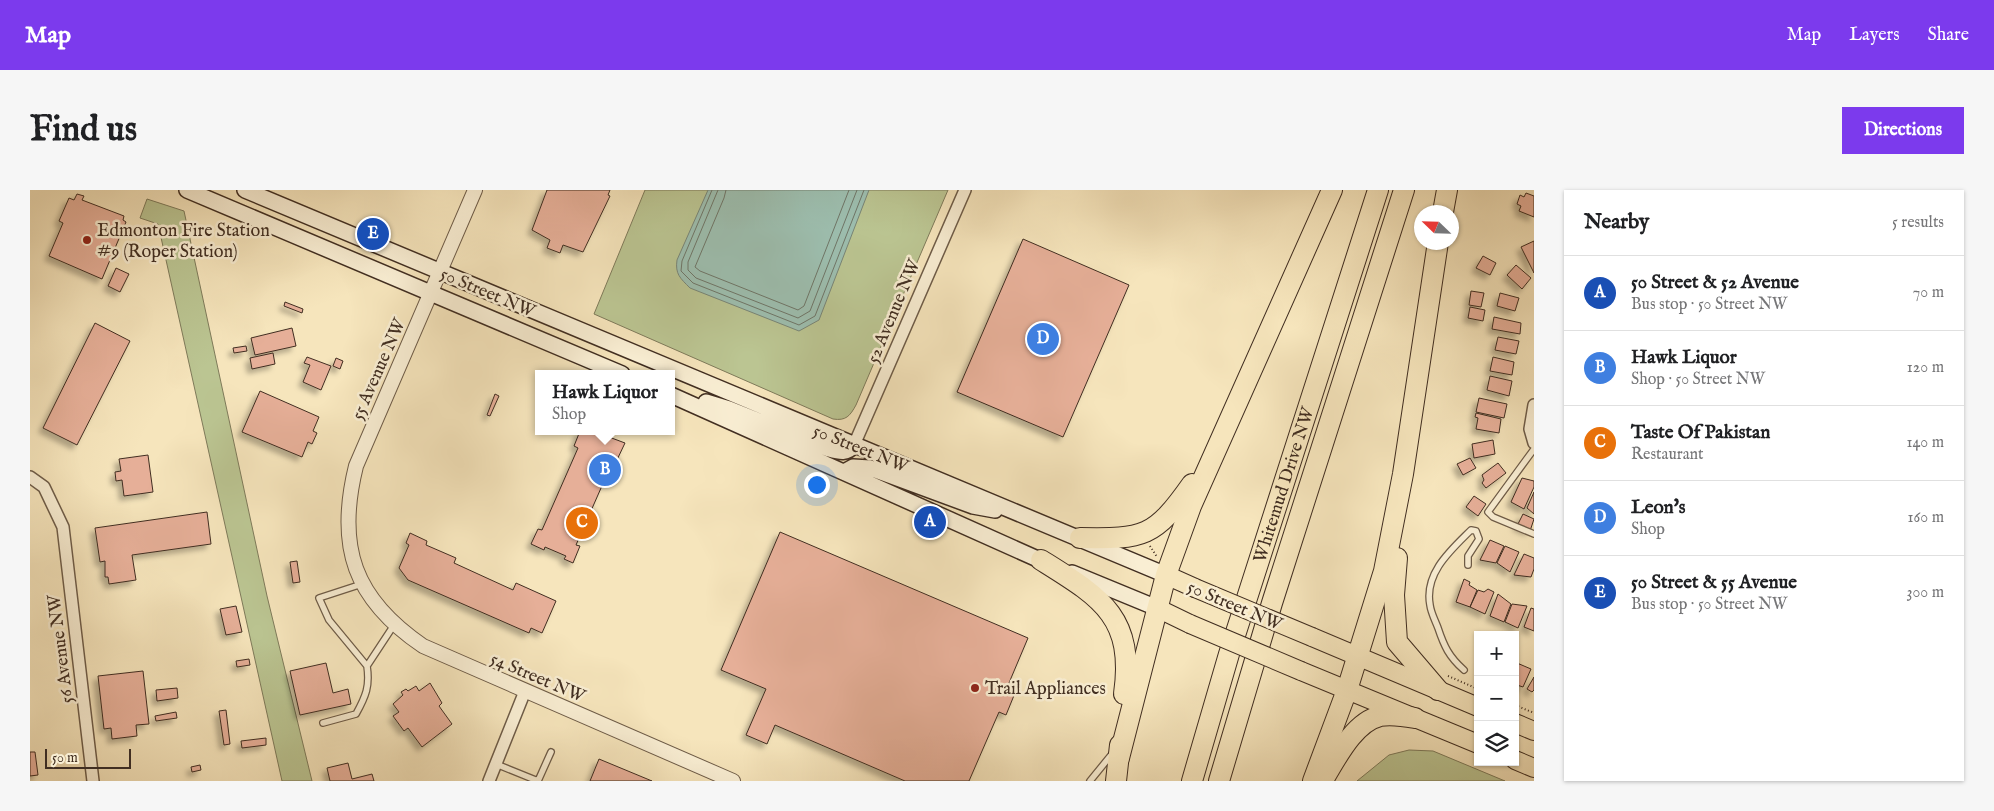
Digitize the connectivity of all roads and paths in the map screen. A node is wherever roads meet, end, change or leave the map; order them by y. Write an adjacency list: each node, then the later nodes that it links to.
1 (186, 190): 12 (main road, 50 Street NW)
2 (245, 190): 11 (main road, 50 Street NW)
3 (475, 190): 11 (street, 55 Avenue NW)
4 (965, 190): 20 (street, 52 Avenue NW)
5 (1332, 190): 22 (highway)
6 (1378, 190): 63 (highway, Whitemud Drive NW)
7 (1404, 190): 64 (highway, Whitemud Drive NW)
8 (1448, 190): 9 (highway)
9 (1445, 205)
10 (1437, 250): 24 (highway)
11 (440, 272): 12 (street, 55 Avenue NW); 15 (main road, 50 Street NW)
12 (431, 293): 13 (main road, 50 Street NW); 33 (street, 55 Avenue NW)
13 (613, 370)
14 (675, 370): 20 (main road, 50 Street NW)
15 (675, 370)
16 (675, 395): 20 (main road)
17 (675, 396): 23 (main road, 50 Street NW)
18 (1534, 405): 19 (street)
19 (1534, 443)
20 (854, 445): 26 (main road, 50 Street NW)
21 (1534, 449): 27 (lane)
22 (1212, 456): 28 (highway); 32 (highway)
23 (844, 472): 26 (main road); 30 (main road, 50 Street NW)
24 (1403, 474): 37 (highway); 40 (highway)
25 (30, 477): 57 (street, 56 Avenue NW)
26 (1021, 514): 28 (main road, 50 Street NW)
27 (1534, 534)
28 (1080, 538): 32 (main road, 50 Street NW)
29 (1146, 539): 32 (path)
30 (1041, 560): 35 (main road, 50 Street NW); 52 (highway)
31 (1468, 565): 39 (lane)
32 (1162, 567): 35 (highway); 37 (main road, 50 Street NW, bridge)
33 (355, 570): 34 (street, 54 Street NW)
34 (362, 584): 36 (street, 54 Street NW); 38 (lane)
35 (1157, 608): 42 (main road, 50 Street NW, bridge); 52 (highway)
36 (395, 625): 38 (lane); 43 (street, 54 Street NW)
37 (1358, 657): 40 (main road, 50 Street NW); 42 (highway)
38 (367, 666): 48 (lane)
39 (1464, 670)
40 (1440, 682): 41 (path); 44 (main road, 50 Street NW)
41 (1474, 688)
42 (1347, 690): 47 (main road, 50 Street NW); 65 (highway)
43 (525, 691): 55 (street); 60 (street, 54 Street NW)
44 (1474, 704)
45 (1519, 707): 46 (path)
46 (1534, 713)
47 (1415, 718): 51 (main road, 50 Street NW); 66 (highway)
48 (323, 723)
49 (1519, 725): 50 (main road)
50 (1534, 731)
51 (1474, 742)
52 (1119, 751): 61 (lane); 62 (highway)
53 (551, 752): 59 (lane)
54 (1519, 762): 56 (main road)
55 (496, 764): 58 (street); 59 (lane)
56 (1534, 768)
57 (93, 781)
58 (489, 781)
59 (538, 781)
60 (733, 781)
61 (1090, 781)
62 (1116, 781)
63 (1192, 781)
64 (1219, 781)
65 (1313, 781)
66 (1322, 781)

